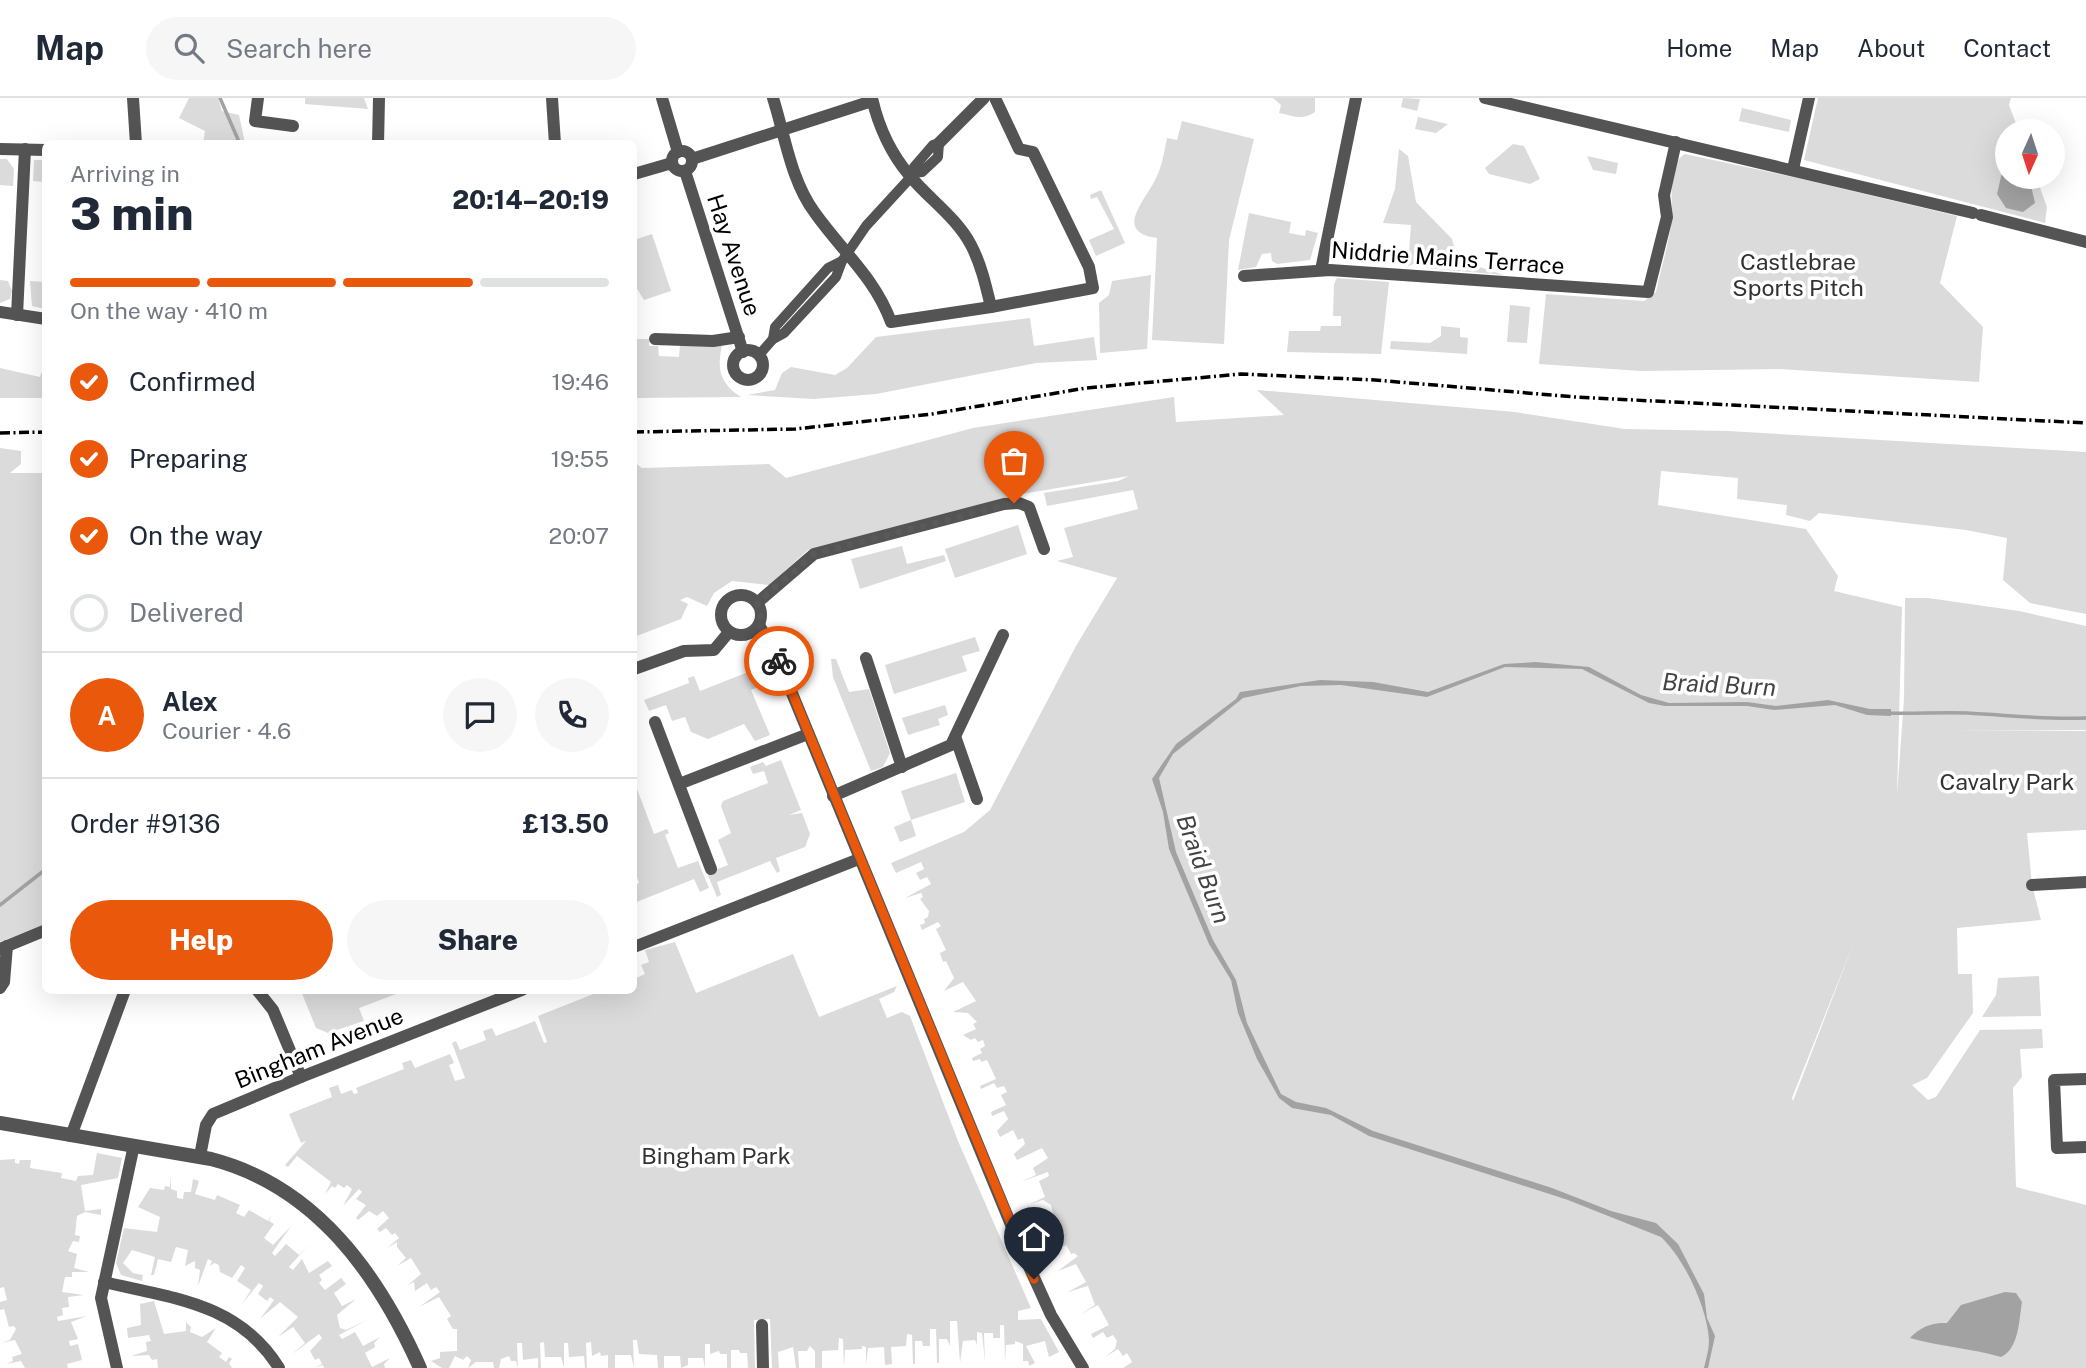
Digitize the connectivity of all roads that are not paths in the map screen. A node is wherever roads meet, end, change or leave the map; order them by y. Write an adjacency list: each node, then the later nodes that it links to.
1 (133, 98): 15 (street)
2 (258, 98): 13 (street)
3 (379, 98): 16 (street)
4 (552, 98): 17 (street)
5 (662, 98): 23 (street)
6 (773, 98): 14 (street)
7 (985, 98): 19 (street)
8 (995, 98): 32 (street)
9 (1356, 98): 30 (street)
10 (1485, 98): 18 (street)
11 (1809, 98): 25 (street)
12 (872, 100): 14 (street); 27 (street)
13 (293, 126)
14 (782, 129): 24 (street); 29 (street)
15 (136, 140)
16 (378, 140)
17 (555, 140)
18 (1676, 142): 25 (street); 30 (street, Niddrie Mains Terrace)
19 (939, 143): 27 (street)
20 (0, 149): 21 (street)
21 (25, 149): 22 (street); 34 (street)
22 (42, 150)
23 (676, 157): 24 (street); 24 (street, Hay Avenue); 26 (street)
24 (689, 165): 36 (street, Hay Avenue)
25 (1793, 169): 28 (street)
26 (637, 173)
27 (912, 175): 29 (street); 32 (street)
28 (2086, 242)
29 (845, 258): 32 (street); 39 (street)
30 (1321, 270): 31 (street, Niddrie Mains Terrace)
31 (1244, 276)
32 (990, 307)
33 (0, 312): 34 (street)
34 (17, 315): 35 (street)
35 (42, 318)
36 (739, 337): 37 (street); 38 (street, Hay Avenue)
37 (655, 339)
38 (743, 352): 39 (street, Hay Avenue); 39 (street, Hay Avenue)
39 (759, 355)
40 (1044, 549): 41 (street)
41 (757, 603): 42 (street); 43 (street)
42 (759, 625): 43 (street); 48 (street)
43 (729, 632): 46 (street)
44 (1003, 635): 49 (street)
45 (866, 658): 50 (street)
46 (637, 669)
47 (655, 722): 51 (street)
48 (808, 734): 51 (street); 52 (street)
49 (956, 738): 50 (street); 53 (street)
50 (902, 768): 52 (street)
51 (679, 784): 55 (street)
52 (833, 796): 54 (street)
53 (977, 799)
54 (859, 859): 59 (street); 79 (street)
55 (711, 869)
56 (2086, 882): 57 (street)
57 (2032, 885)
58 (42, 932): 60 (street)
59 (637, 946)
60 (3, 947): 61 (street)
61 (0, 988)
62 (124, 994): 69 (street)
63 (260, 994): 65 (street)
64 (511, 994): 65 (street, Bingham Avenue)
65 (301, 1077): 72 (street, Bingham Avenue)
66 (2086, 1079): 67 (street); 71 (street)
67 (2086, 1093)
68 (0, 1123): 69 (street)
69 (71, 1136): 70 (street)
70 (134, 1145): 72 (street); 73 (street)
71 (2086, 1147)
72 (200, 1156): 77 (street)
73 (104, 1282): 75 (street); 76 (street)
74 (762, 1325): 78 (street)
75 (117, 1368)
76 (279, 1368)
77 (420, 1368)
78 (763, 1368)
79 (1083, 1368)

